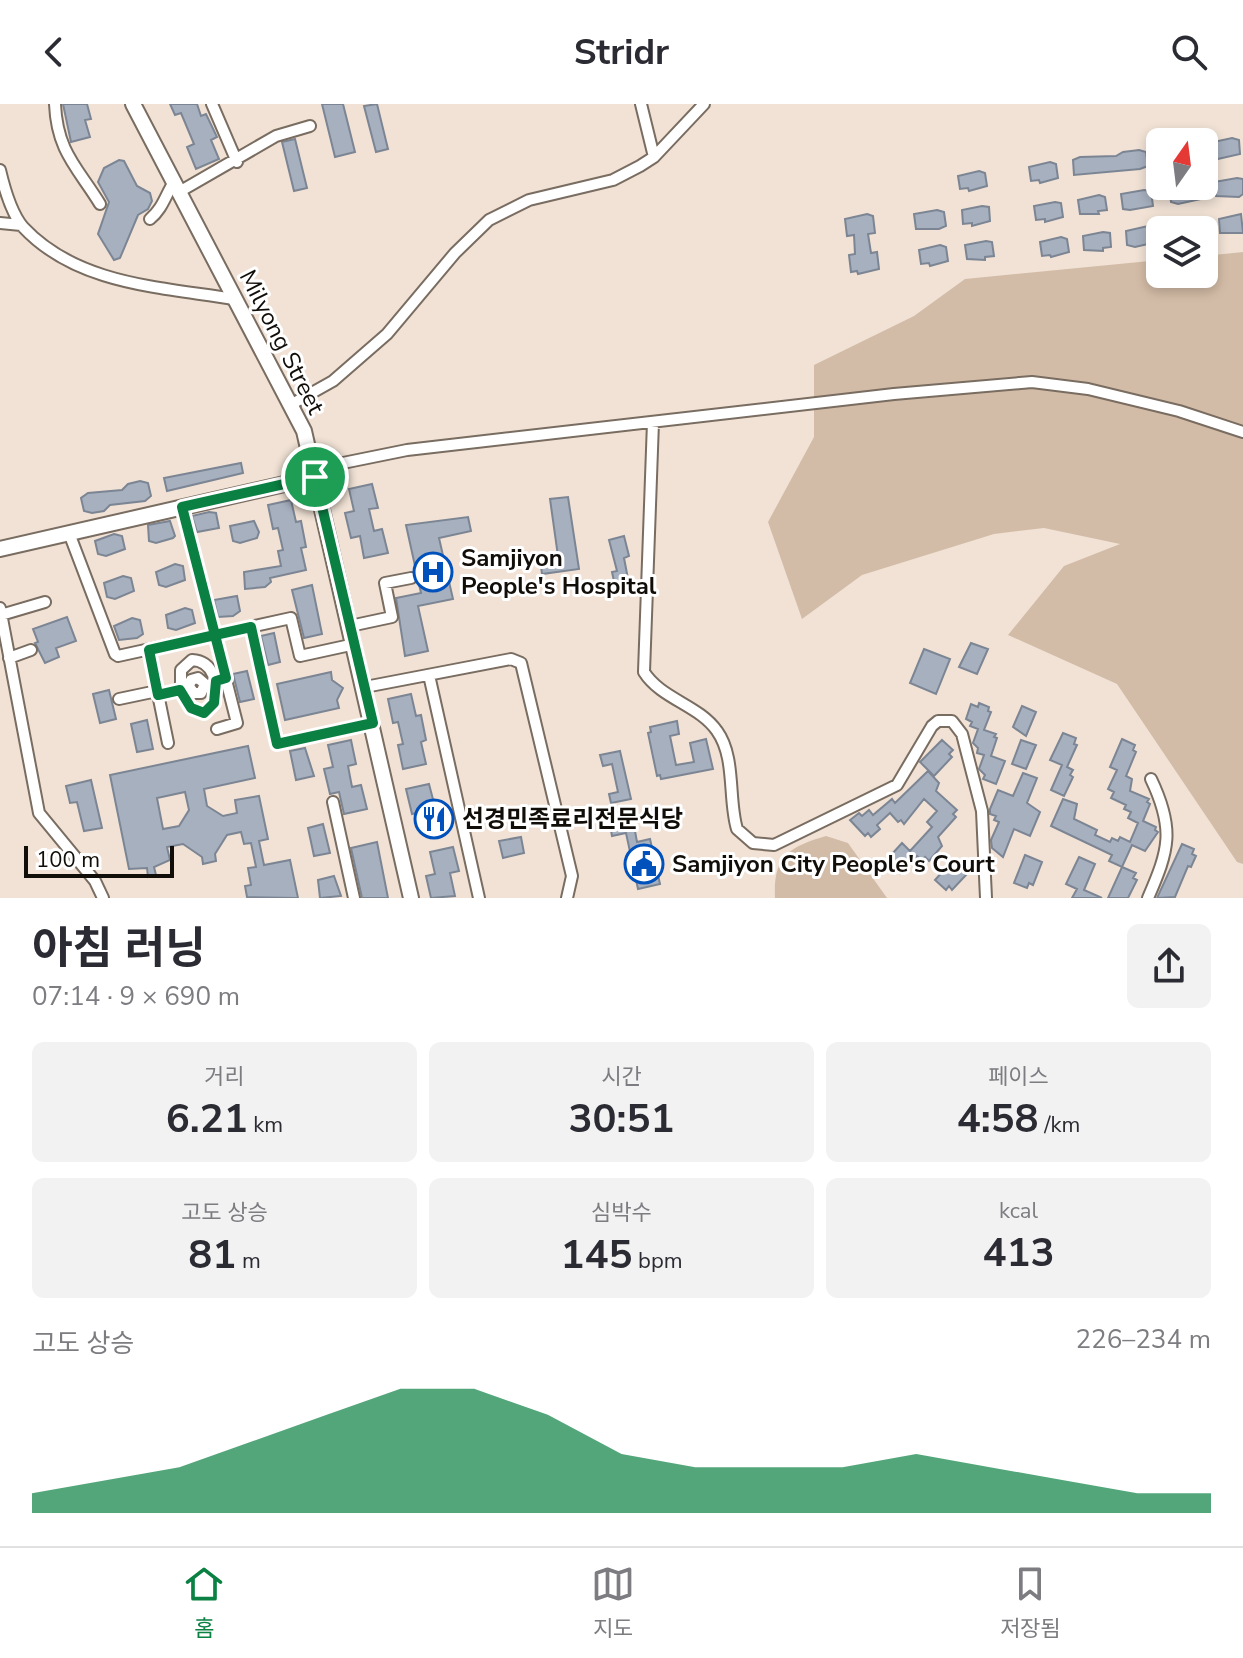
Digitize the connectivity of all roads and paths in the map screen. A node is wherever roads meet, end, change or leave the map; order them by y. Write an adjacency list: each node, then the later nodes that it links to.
1 (55, 104): 11 (street)
2 (133, 104): 10 (main road, Milyong Street)
3 (212, 104): 8 (street)
4 (641, 104): 7 (street)
5 (704, 104): 7 (street)
6 (310, 126): 8 (street)
7 (654, 157): 16 (street)
8 (237, 162): 10 (street)
9 (0, 170): 14 (street)
10 (177, 187): 12 (street); 15 (main road, Milyong Street)
11 (100, 204)
12 (150, 219)
13 (0, 223): 14 (street)
14 (21, 225): 15 (street)
15 (234, 299): 16 (main road, Milyong Street)
16 (292, 404): 19 (main road, Milyong Street)
17 (653, 422): 18 (street); 19 (street); 50 (street)
18 (1243, 432)
19 (315, 477): 20 (main road); 27 (main road, Milyong Street)
20 (182, 507): 21 (main road); 29 (street)
21 (69, 533): 22 (main road); 32 (street)
22 (0, 549)
23 (411, 578): 27 (street)
24 (45, 602): 26 (street)
25 (0, 608): 26 (street)
26 (1, 615): 33 (street)
27 (350, 626): 30 (main road, Milyong Street)
28 (251, 627): 29 (street); 30 (street); 40 (street)
29 (215, 635): 32 (street); 35 (street)
30 (355, 644): 36 (main road, Milyong Street)
31 (31, 650): 33 (street)
32 (149, 650): 38 (street)
33 (9, 658): 45 (street)
34 (429, 675): 36 (street); 48 (street); 49 (street)
35 (216, 681): 37 (street); 37 (street); 37 (street); 41 (street)
36 (365, 687): 40 (main road, Milyong Street)
37 (185, 688): 38 (street)
38 (157, 693): 39 (street); 42 (street)
39 (119, 699)
40 (373, 723): 47 (main road, Milyong Street)
41 (217, 729)
42 (168, 743)
43 (1151, 779): 51 (street)
44 (333, 802): 46 (street)
45 (103, 898)
46 (354, 898)
47 (411, 898)
48 (479, 898)
49 (567, 898)
50 (986, 898)
51 (1148, 898)

